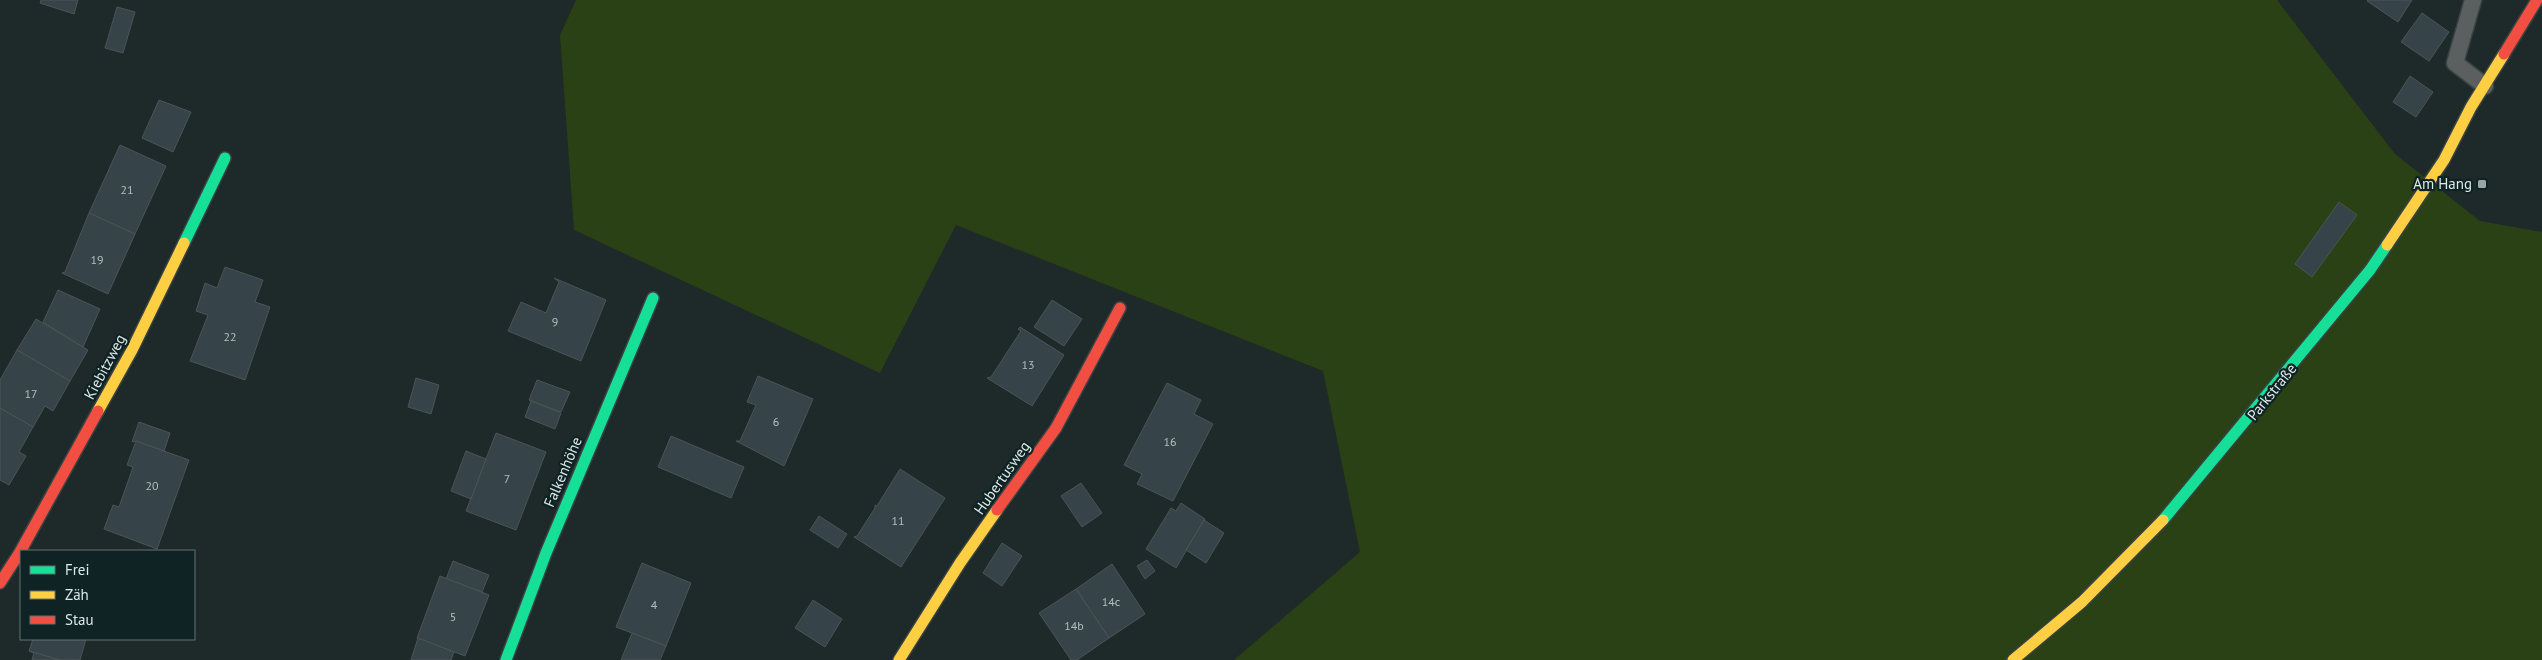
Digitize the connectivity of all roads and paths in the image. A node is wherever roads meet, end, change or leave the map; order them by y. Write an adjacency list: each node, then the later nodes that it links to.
1 (2473, 0): 3 (lane)
2 (2537, 0): 3 (street, Parkstraße)
3 (2485, 86): 12 (street, Parkstraße)
4 (225, 158): 7 (street, Kiebitzweg)
5 (653, 298): 10 (street, Falkenhöhe)
6 (1120, 308): 11 (street, Hubertusweg)
7 (21, 550)
8 (20, 552): 9 (street, Kiebitzweg)
9 (0, 583)
10 (506, 660)
11 (899, 660)
12 (2013, 660)

